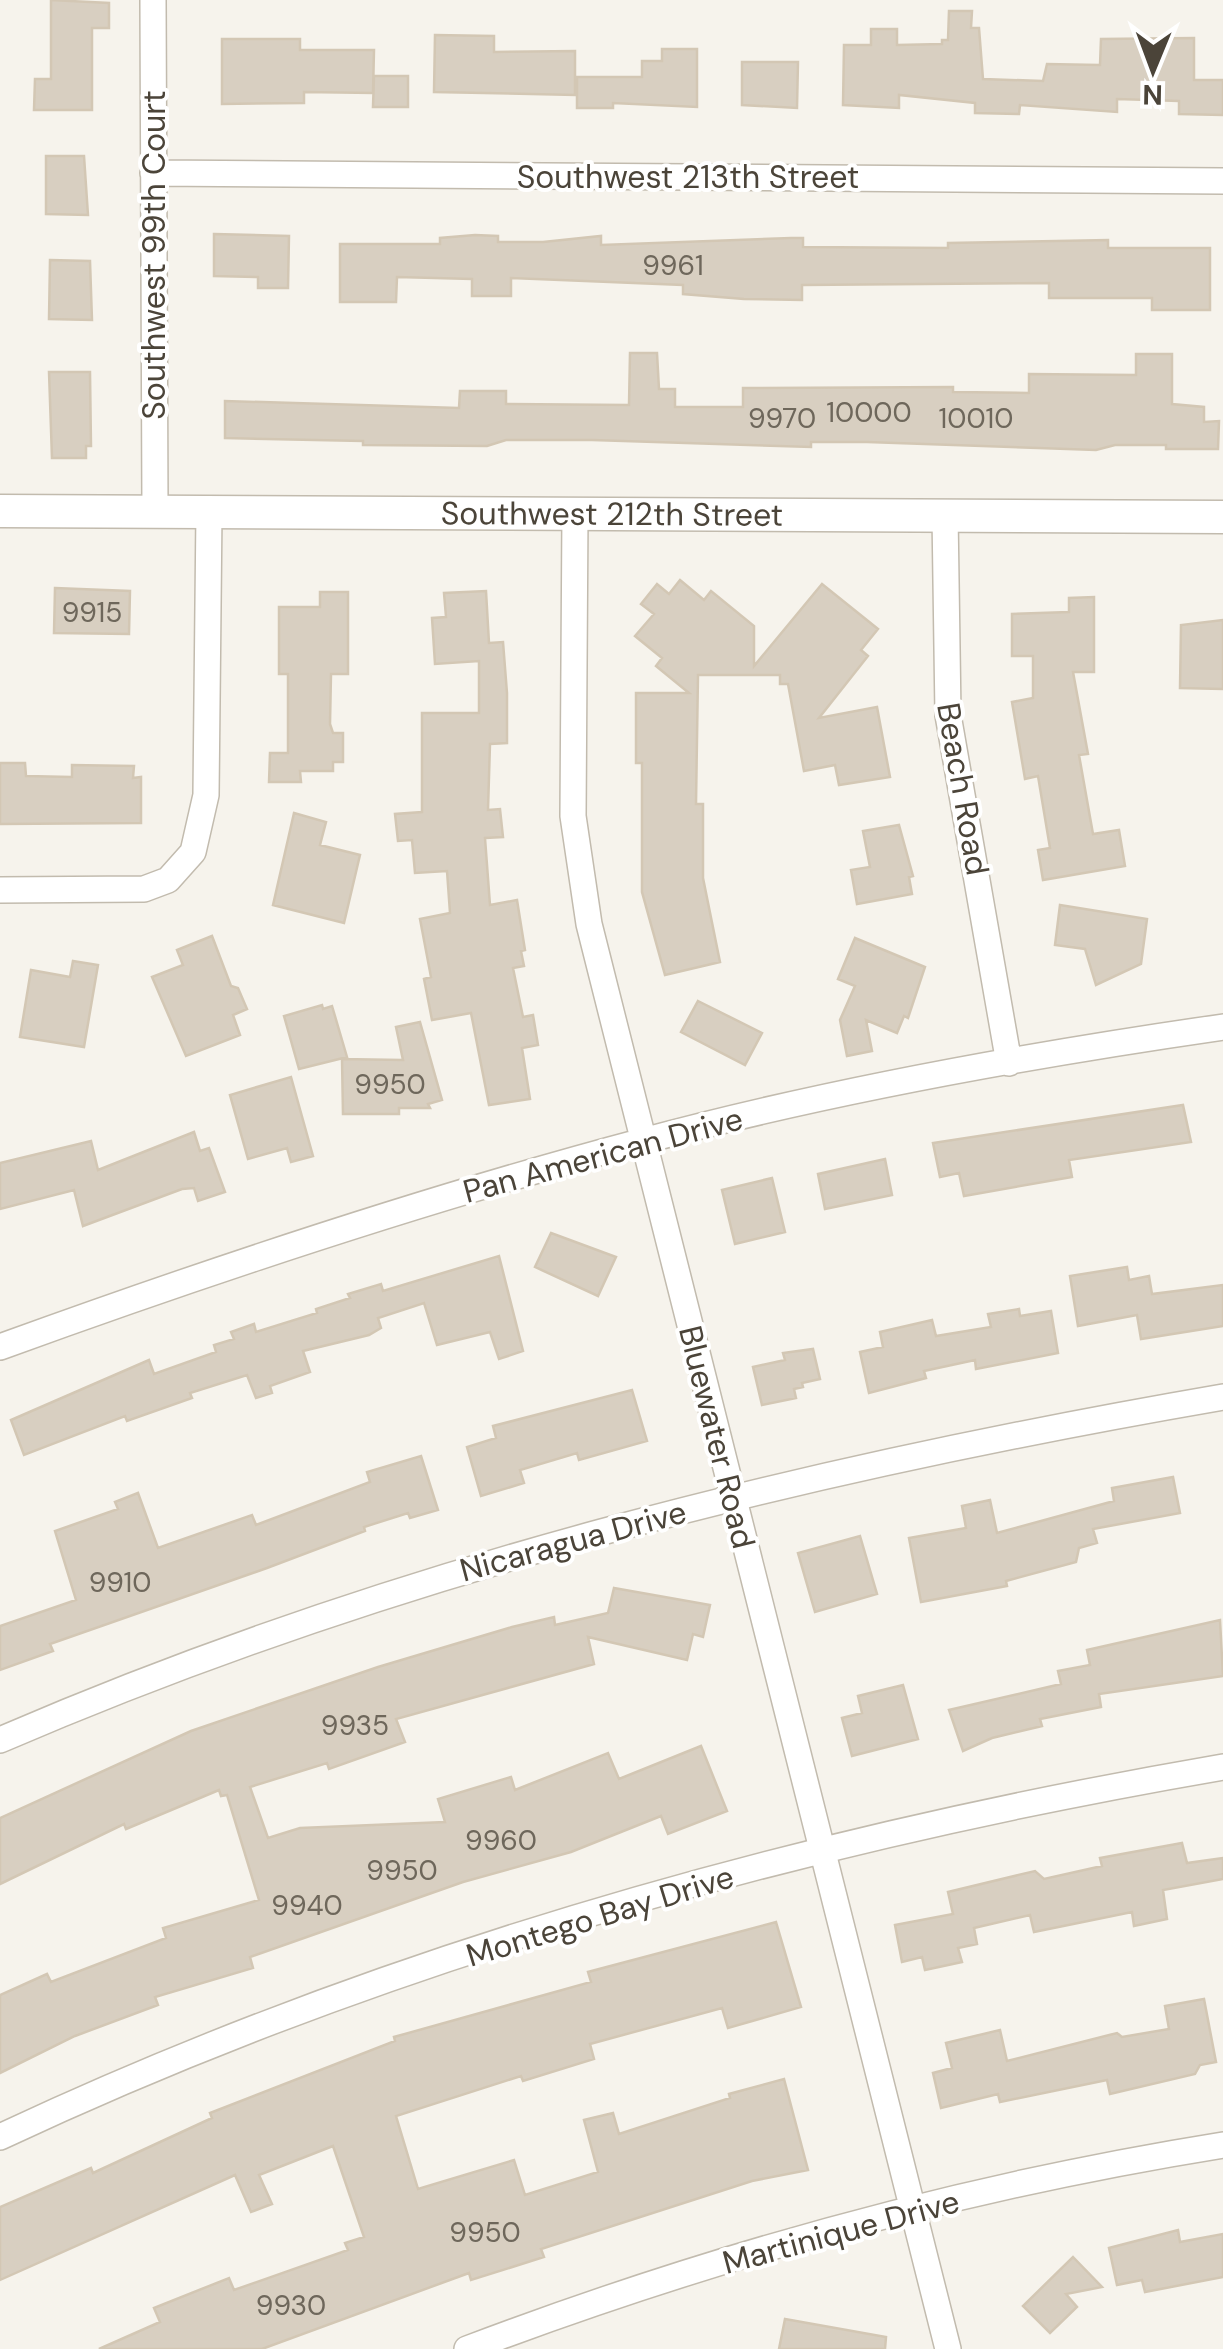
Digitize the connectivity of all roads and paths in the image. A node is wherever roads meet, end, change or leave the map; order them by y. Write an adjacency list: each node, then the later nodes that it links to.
1 (154, 0): 2 (street, Southwest 99th Court)
2 (153, 172): 3 (street, Southwest 213th Street); 4 (street, Southwest 99th Court)
3 (1223, 182)
4 (155, 510): 5 (street, Southwest 212th Street); 6 (street, Southwest 212th Street)
5 (0, 511)
6 (208, 512): 7 (street, Southwest 212th Street); 10 (street)
7 (575, 513): 8 (street, Southwest 212th Street); 13 (street, Bluewater Road)
8 (946, 514): 9 (street, Southwest 212th Street); 12 (street, Beach Road)
9 (1223, 518)
10 (0, 890)
11 (1223, 1027): 12 (street, Pan American Drive)
12 (1009, 1062): 13 (street, Pan American Drive)
13 (644, 1140): 14 (street, Pan American Drive); 16 (street, Bluewater Road)
14 (0, 1347)
15 (1223, 1397): 16 (street, Nicaragua Drive)
16 (731, 1497): 17 (street, Nicaragua Drive); 19 (street, Bluewater Road)
17 (0, 1740)
18 (1223, 1767): 19 (street, Montego Bay Drive)
19 (822, 1850): 20 (street, Montego Bay Drive); 22 (street, Bluewater Road)
20 (0, 2138)
21 (1223, 2145): 22 (street, Martinique Drive)
22 (912, 2210): 23 (street, Martinique Drive); 24 (street, Bluewater Road)
23 (467, 2349)
24 (948, 2349)

